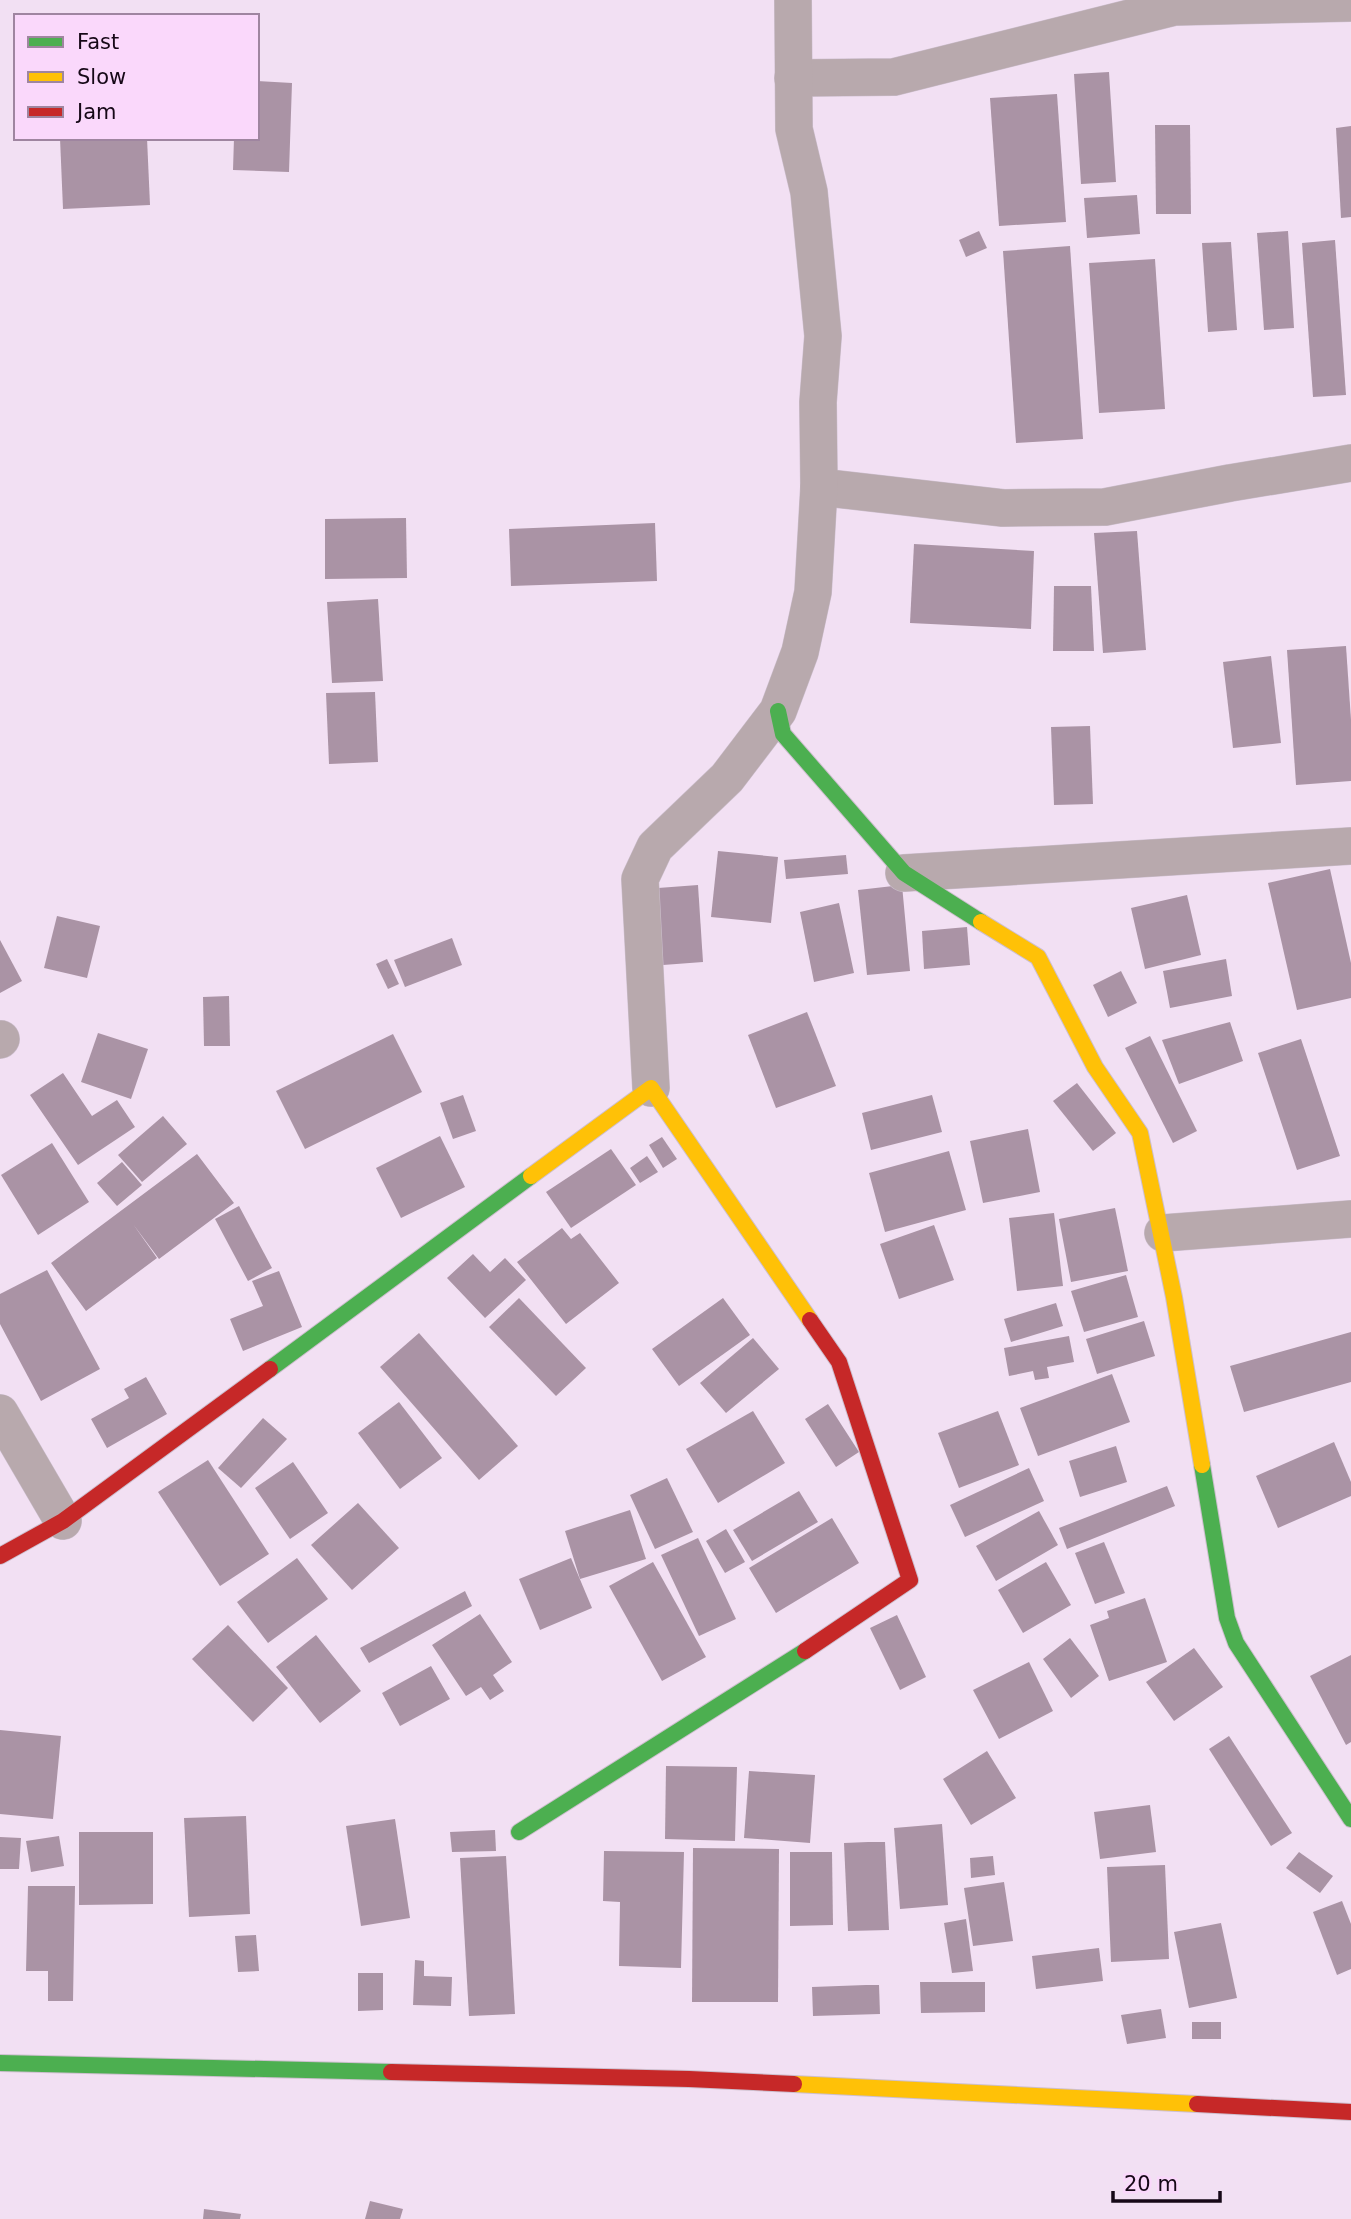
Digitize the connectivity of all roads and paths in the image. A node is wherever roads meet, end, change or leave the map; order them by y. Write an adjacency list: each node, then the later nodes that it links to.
1 (793, 0): 3 (street)
2 (1351, 3): 3 (street)
3 (793, 78): 5 (street)
4 (1351, 463): 5 (street)
5 (819, 487): 6 (street)
6 (778, 710): 8 (street); 9 (street)
7 (1351, 846): 8 (street)
8 (904, 873): 11 (street)
9 (651, 1088): 13 (street); 16 (street)
10 (1351, 1219): 11 (street)
11 (1163, 1233): 15 (street)
12 (0, 1413): 13 (street)
13 (63, 1521): 14 (street)
14 (0, 1556)
15 (1351, 1819)
16 (519, 1832)
17 (0, 2063): 18 (street)
18 (1351, 2112)

